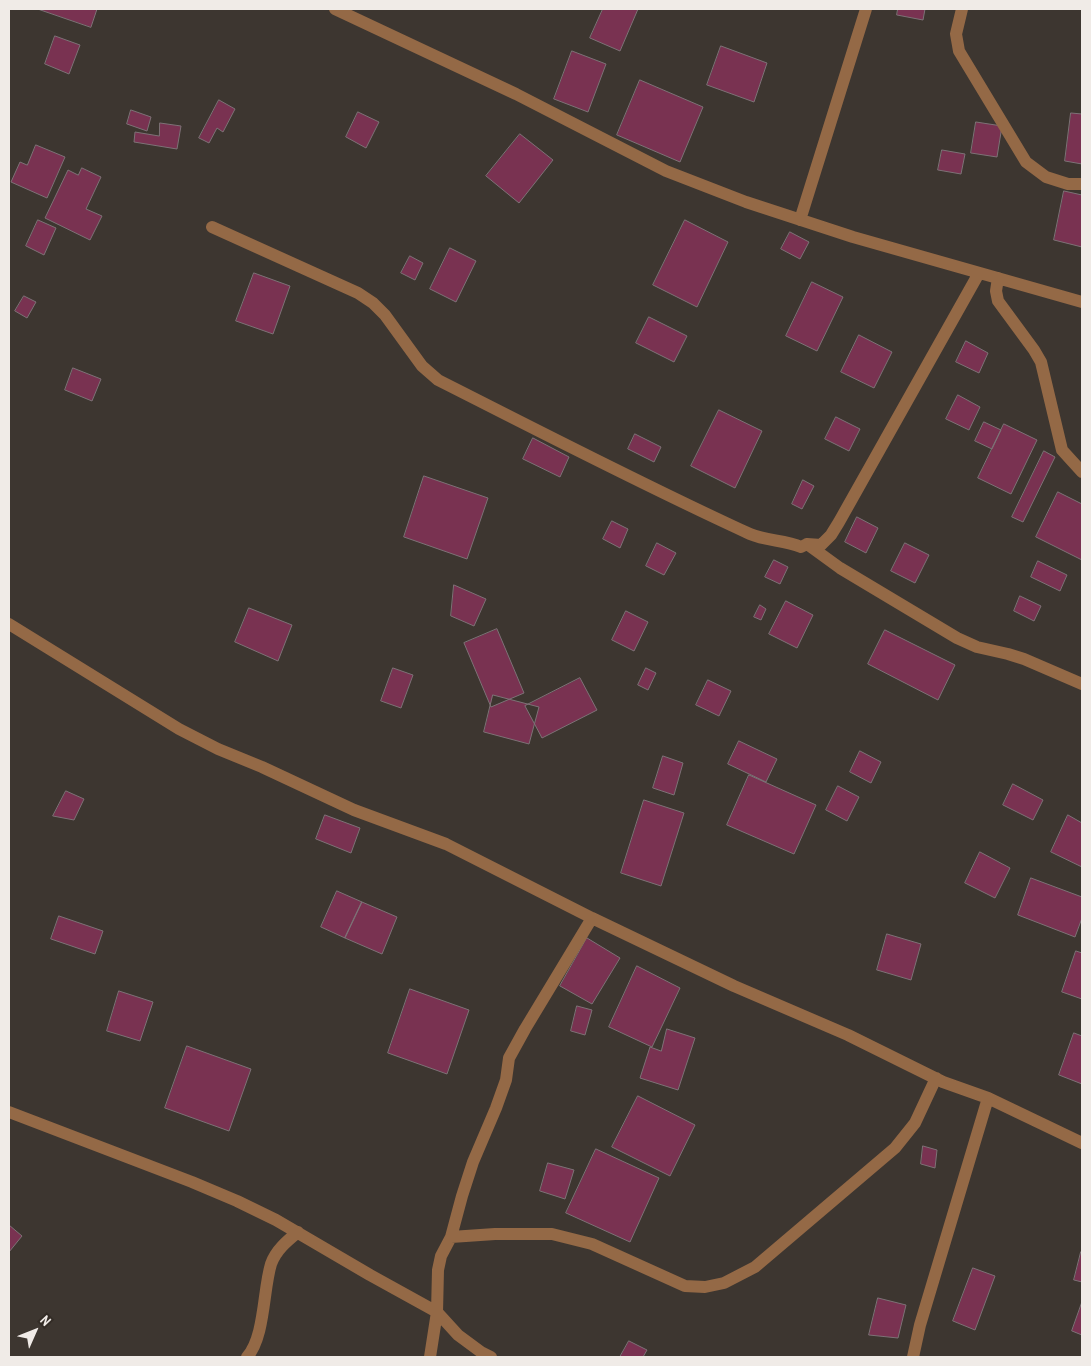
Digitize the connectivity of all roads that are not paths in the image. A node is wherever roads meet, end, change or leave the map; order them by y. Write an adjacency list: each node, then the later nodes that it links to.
1 (335, 9): 5 (street)
2 (866, 9): 5 (street)
3 (962, 9): 4 (street)
4 (1082, 184)
5 (800, 220): 7 (street)
6 (212, 227): 11 (street)
7 (979, 273): 8 (street); 11 (street)
8 (998, 278): 9 (street); 10 (street)
9 (1082, 302)
10 (1082, 472)
11 (807, 544): 13 (street)
12 (9, 624): 14 (street)
13 (1082, 684)
14 (592, 918): 15 (street); 20 (street)
15 (936, 1078): 16 (street); 20 (street)
16 (988, 1098): 18 (street); 25 (street)
17 (9, 1112): 19 (street)
18 (1082, 1143)
19 (298, 1232): 21 (street); 22 (street)
20 (451, 1237): 21 (street)
21 (437, 1312): 23 (street); 24 (street)
22 (247, 1357)
23 (430, 1357)
24 (491, 1357)
25 (913, 1357)

